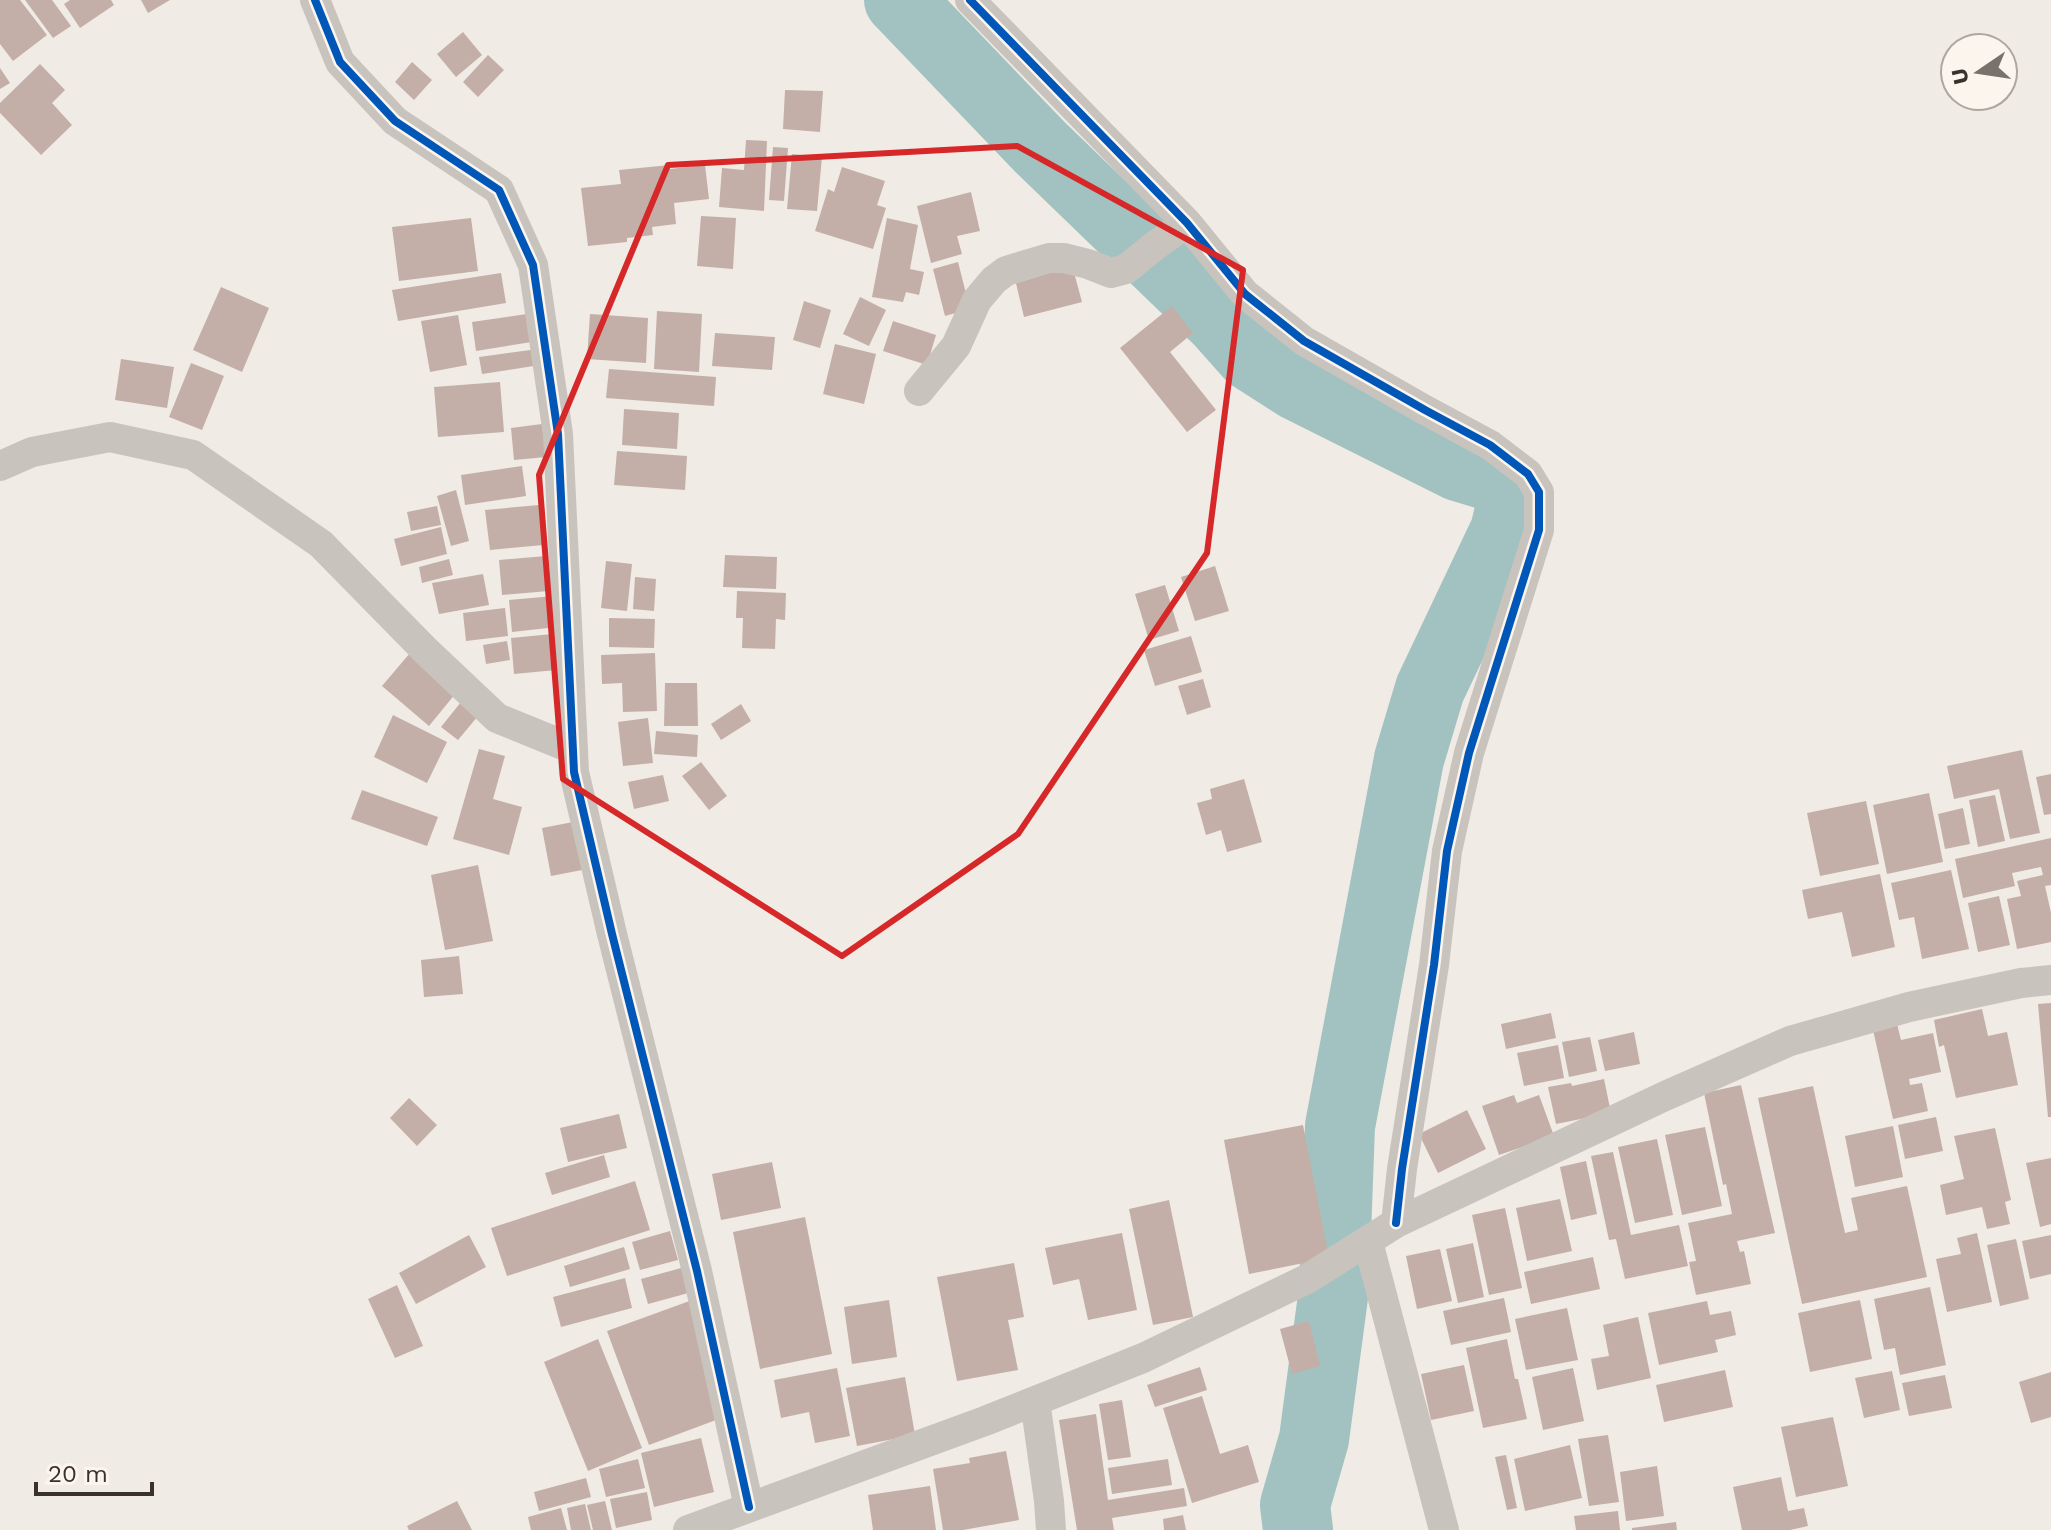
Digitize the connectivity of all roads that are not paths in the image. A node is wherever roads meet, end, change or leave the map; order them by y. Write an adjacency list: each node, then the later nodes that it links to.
1 (315, 0): 6 (street)
2 (970, 0): 3 (street)
3 (1187, 223): 4 (street); 8 (street)
4 (919, 391)
5 (0, 466): 6 (street)
6 (573, 749): 11 (street)
7 (2051, 980): 8 (street)
8 (1396, 1223): 9 (street)
9 (1361, 1246): 10 (street); 14 (street)
10 (1035, 1401): 11 (street); 13 (street)
11 (749, 1507): 12 (street)
12 (688, 1530)
13 (1051, 1530)
14 (1444, 1530)

